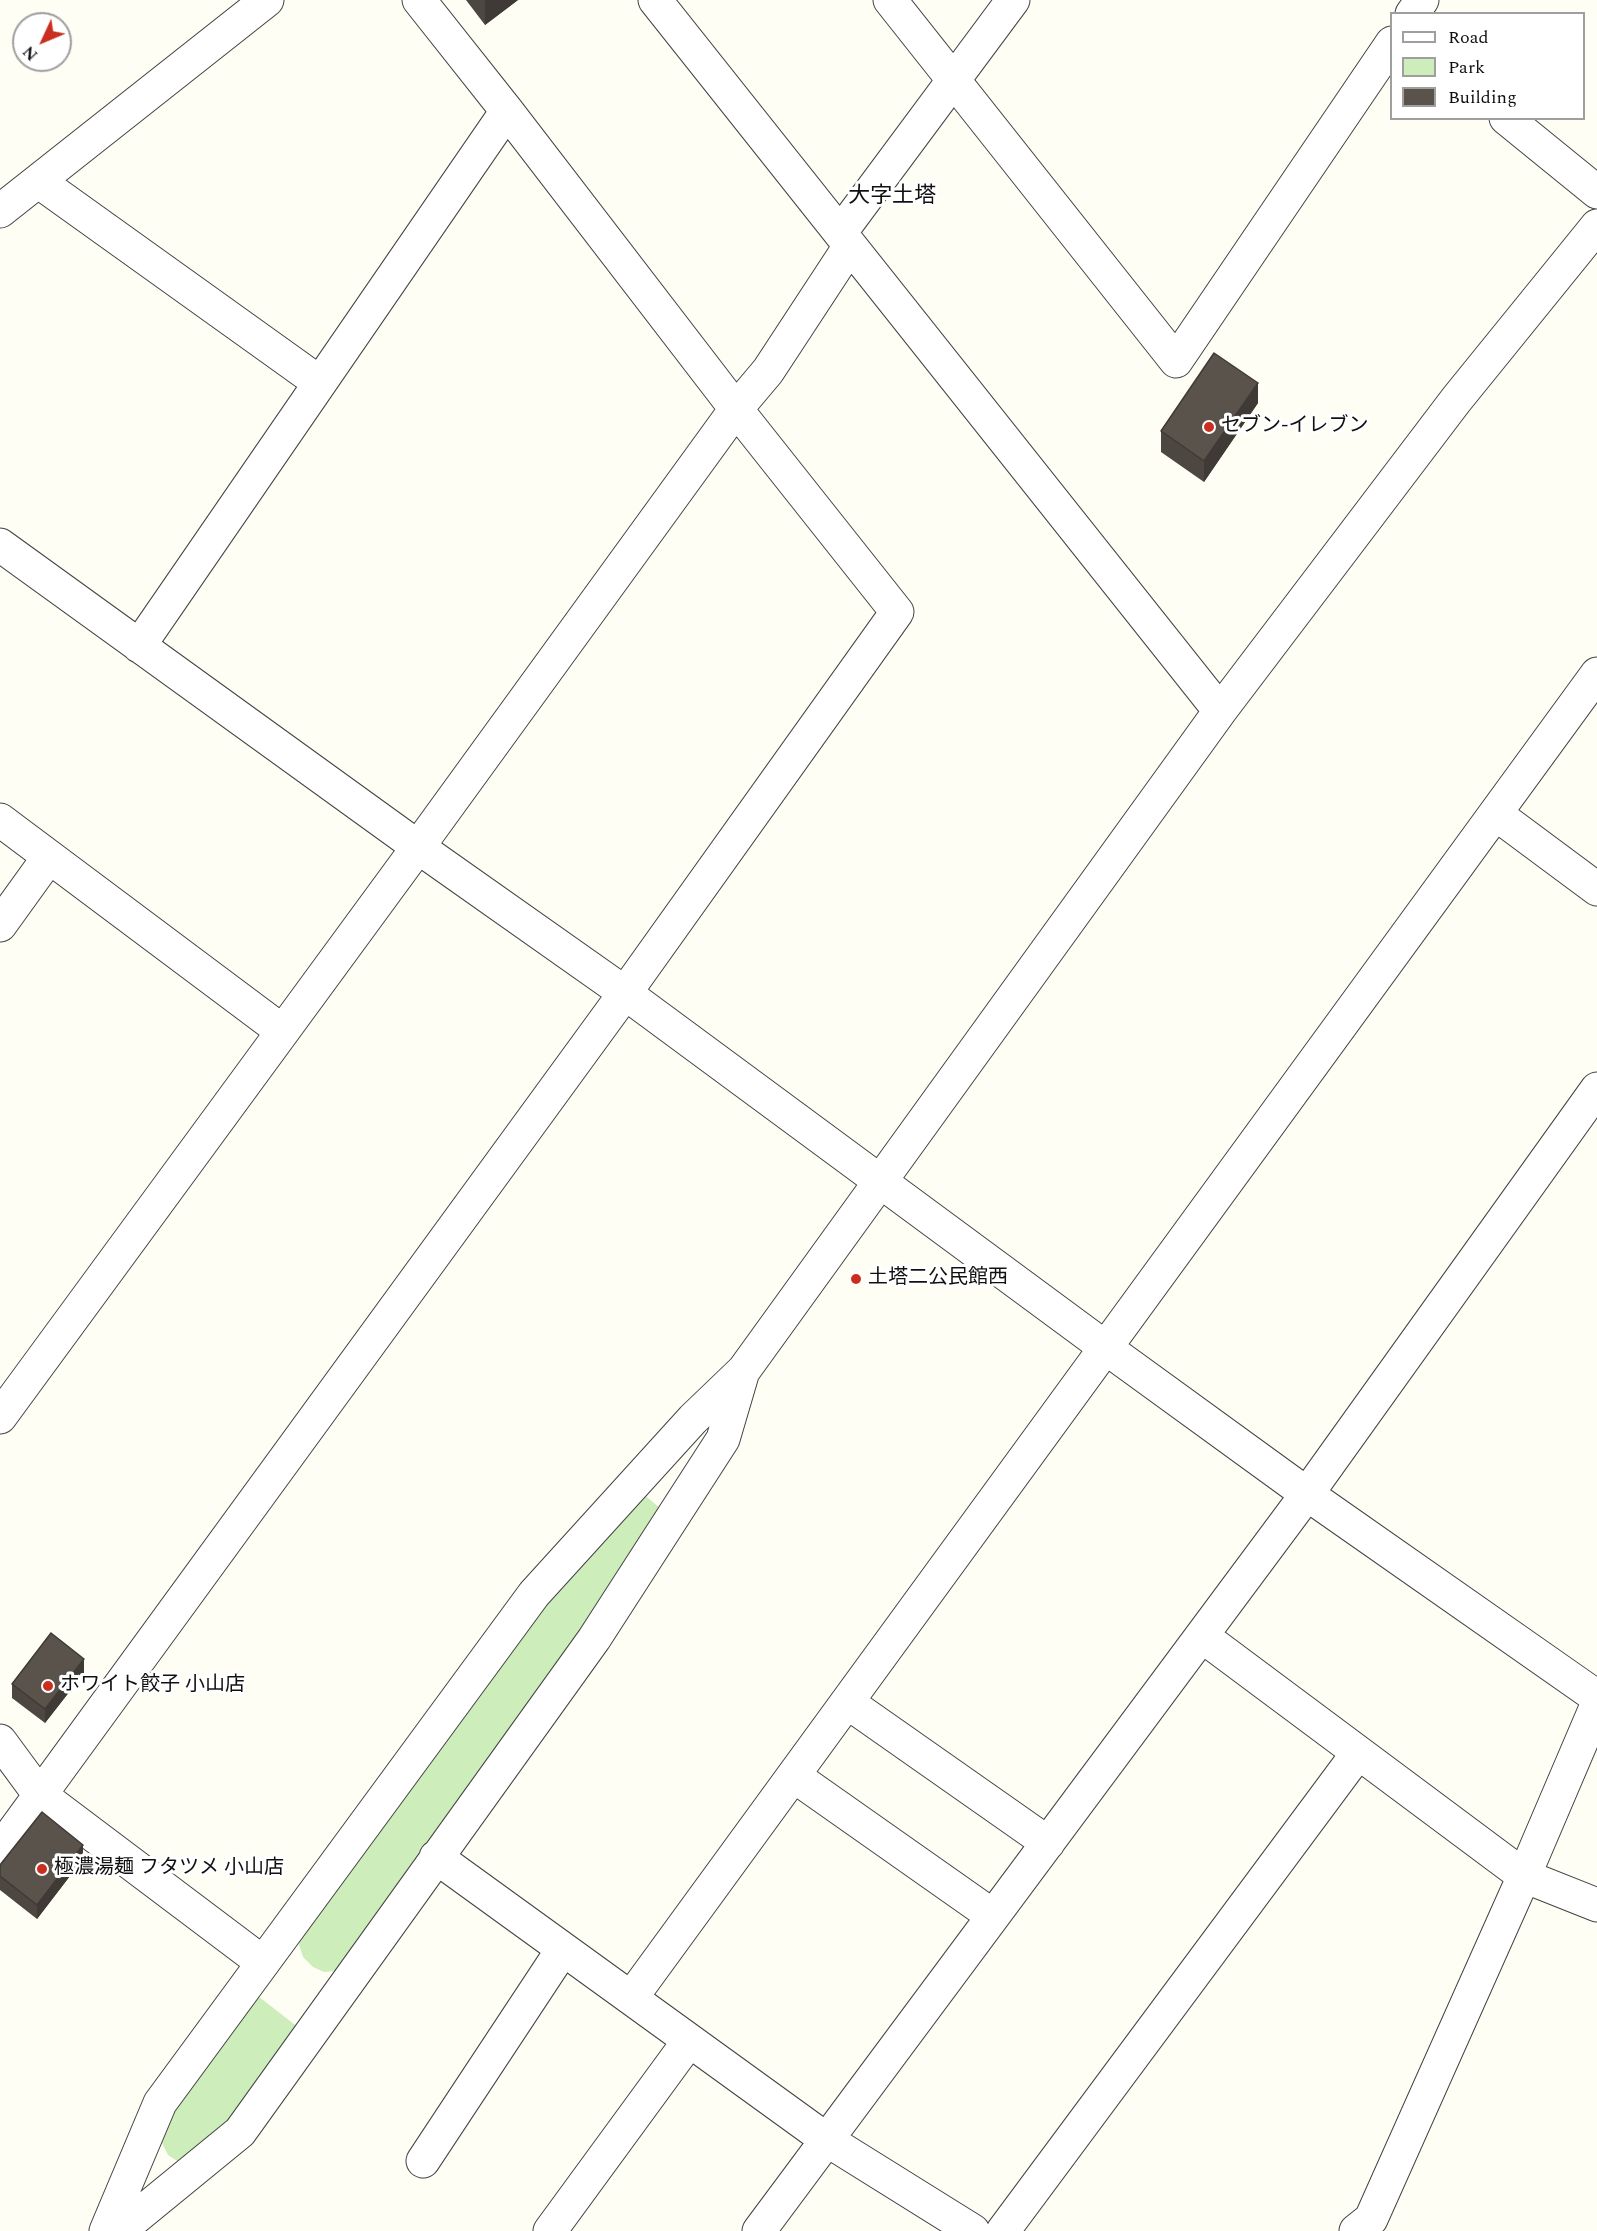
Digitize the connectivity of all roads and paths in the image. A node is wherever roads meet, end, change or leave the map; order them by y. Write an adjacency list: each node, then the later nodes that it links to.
1 (267, 0): 10 (street)
2 (419, 0): 8 (street)
3 (655, 0): 14 (street)
4 (890, 0): 7 (street)
5 (1013, 0): 7 (street)
6 (1390, 46): 7 (street)
7 (954, 82): 14 (street)
8 (507, 111): 15 (street); 16 (street)
9 (1508, 120): 11 (street)
10 (38, 181): 12 (street); 15 (street)
11 (1597, 192)
12 (0, 211)
13 (1597, 225): 20 (street)
14 (845, 239): 16 (street); 20 (street)
15 (320, 382): 18 (street)
16 (736, 409): 23 (street); 27 (street)
17 (0, 545): 18 (street)
18 (140, 646): 23 (street)
19 (1597, 674): 21 (street)
20 (1220, 711): 30 (street)
21 (1496, 814): 25 (street); 31 (street)
22 (0, 820): 24 (street)
23 (418, 847): 27 (street); 28 (street)
24 (49, 857): 26 (street); 28 (street)
25 (1597, 889)
26 (0, 925)
27 (625, 993): 30 (street); 42 (street)
28 (282, 1031): 33 (street)
29 (1597, 1089): 34 (street)
30 (880, 1181): 31 (street); 32 (street)
31 (1106, 1348): 34 (street); 37 (street)
32 (744, 1370): 45 (street); 50 (street)
33 (0, 1417)
34 (1307, 1494): 35 (street); 36 (street)
35 (1202, 1636): 40 (street); 43 (street)
36 (1597, 1697)
37 (847, 1702): 41 (street); 43 (street)
38 (1597, 1705): 46 (street)
39 (0, 1741): 42 (street)
40 (1358, 1753): 46 (street); 60 (street)
41 (794, 1776): 48 (street); 51 (street)
42 (39, 1794): 44 (street); 50 (street)
43 (1048, 1843): 48 (street)
44 (0, 1850)
45 (436, 1857): 49 (street); 56 (street)
46 (1524, 1876): 47 (street); 61 (street)
47 (1597, 1905)
48 (993, 1917): 53 (street)
49 (563, 1949): 51 (street); 54 (street)
50 (262, 1962): 55 (street)
51 (631, 1998): 52 (street)
52 (689, 2041): 53 (street); 57 (street)
53 (827, 2140): 58 (street); 59 (street)
54 (423, 2162)
55 (105, 2231)
56 (119, 2231)
57 (550, 2231)
58 (759, 2231)
59 (973, 2231)
60 (1003, 2231)
61 (1356, 2231)

